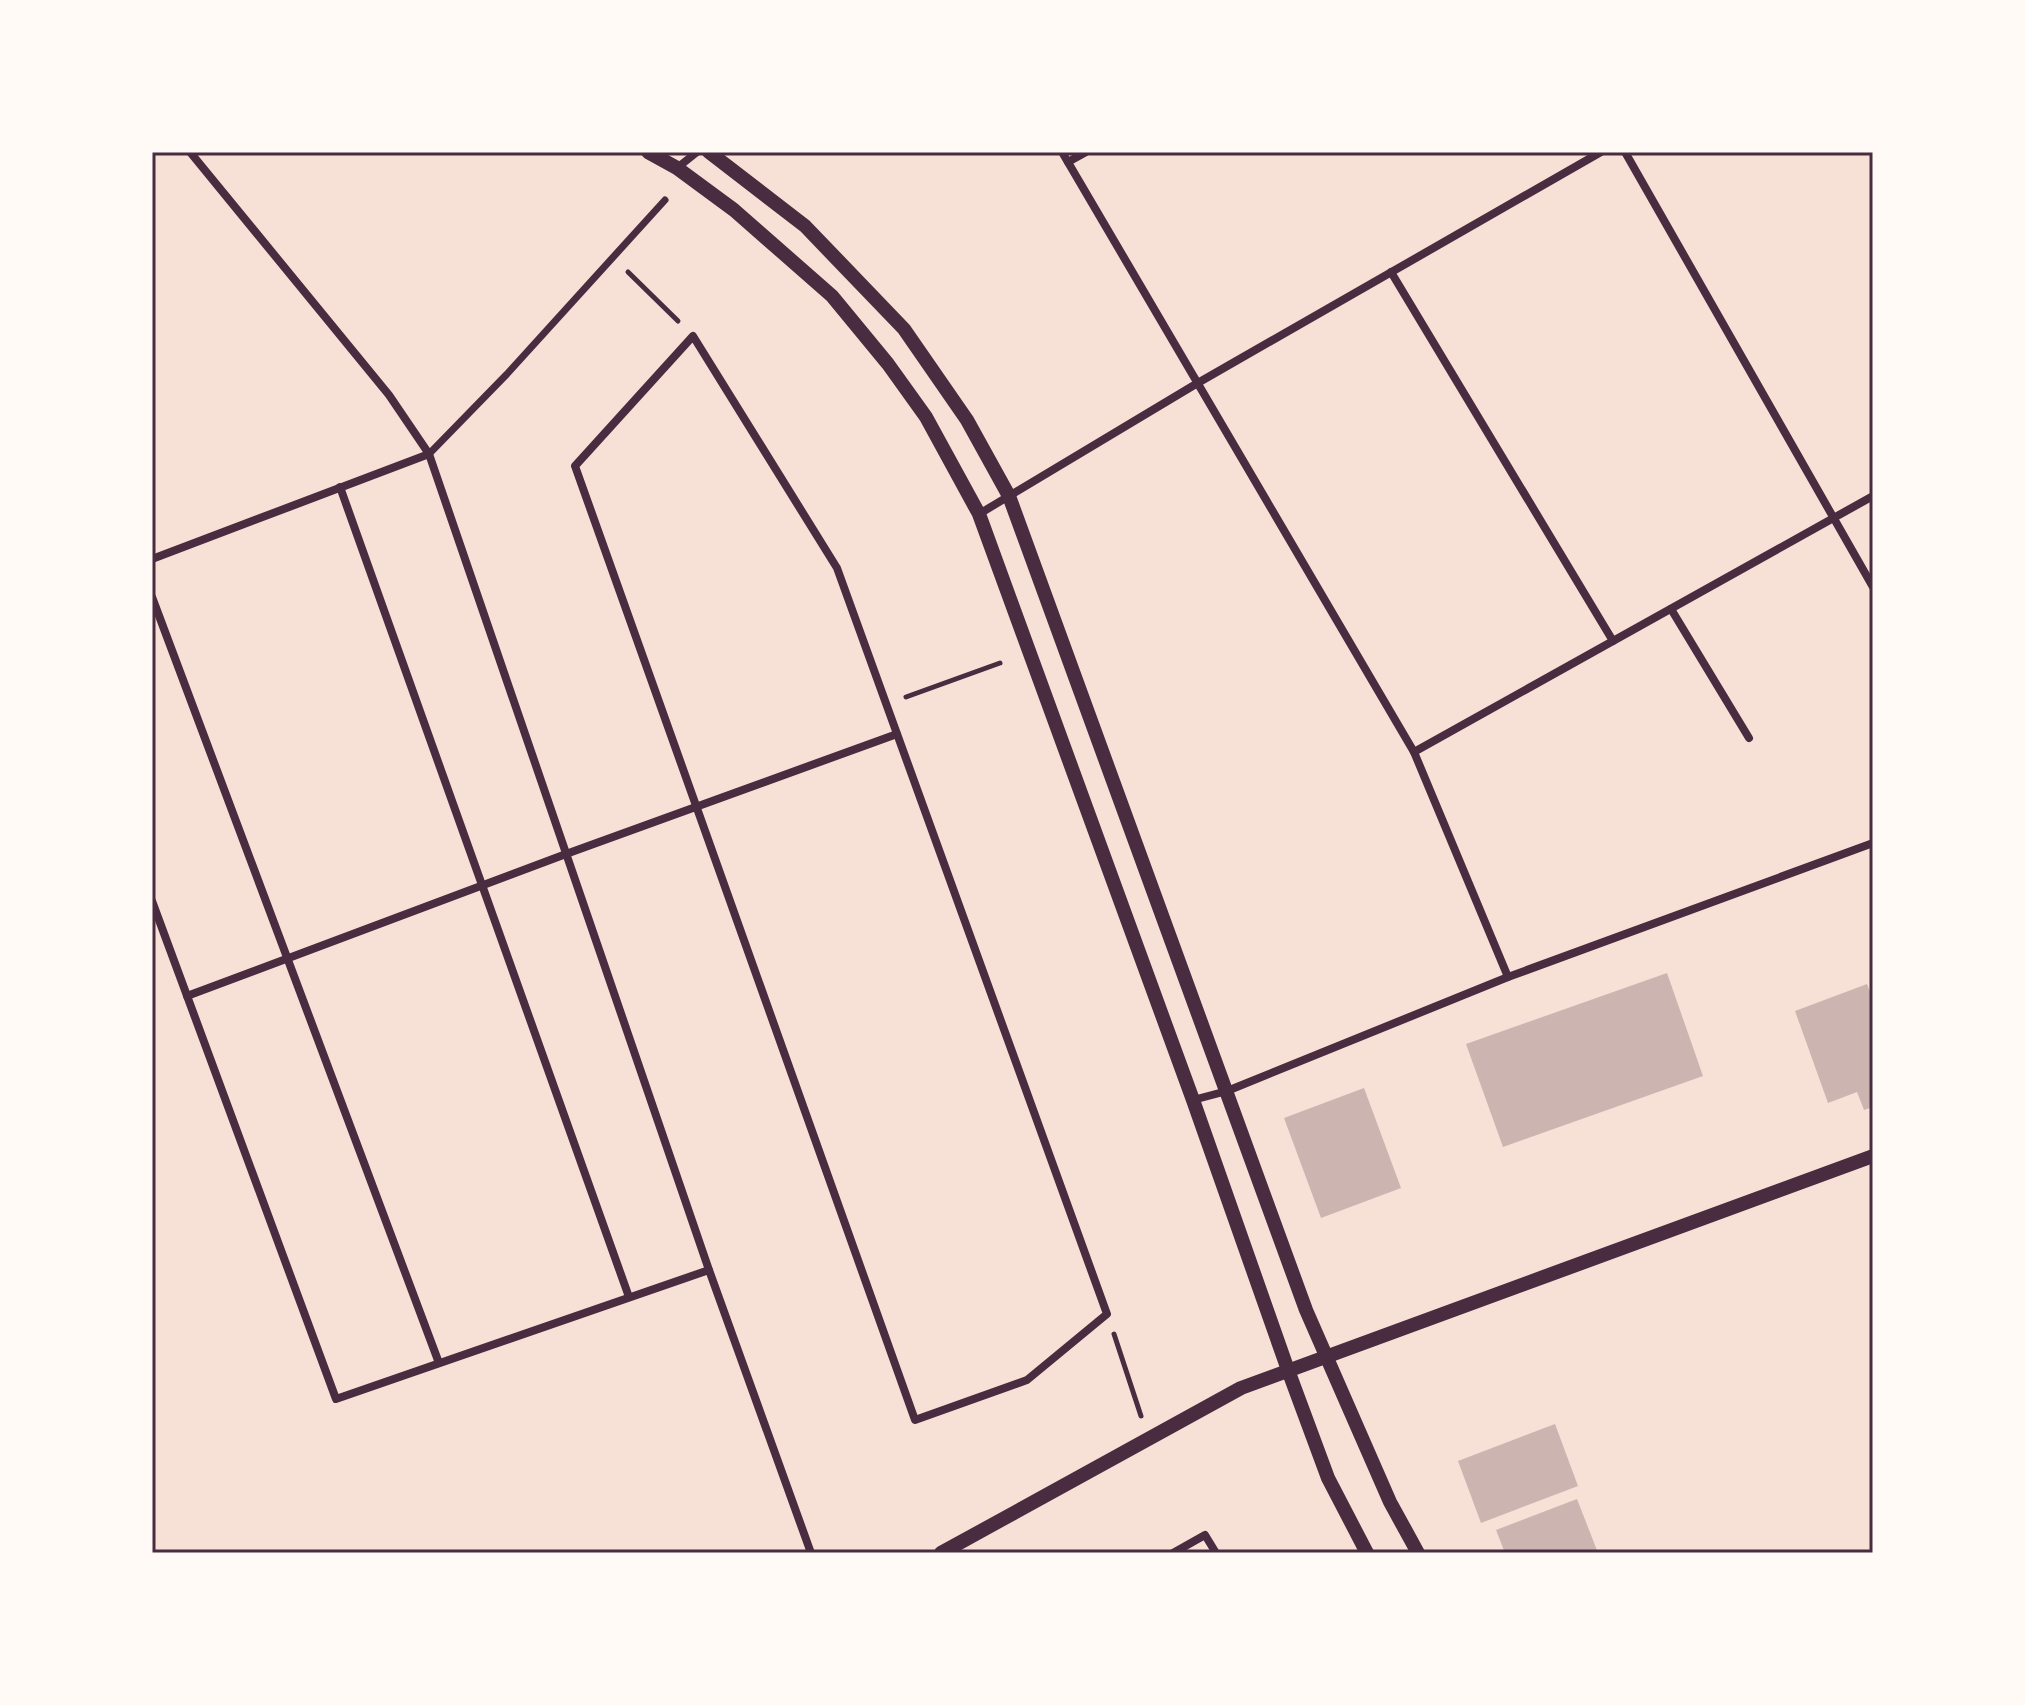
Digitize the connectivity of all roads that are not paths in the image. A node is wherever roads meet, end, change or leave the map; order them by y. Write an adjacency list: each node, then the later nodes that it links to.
1 (190, 152): 14 (street)
2 (648, 152): 10 (street)
3 (697, 152): 10 (street)
4 (709, 152): 16 (street)
5 (1062, 152): 9 (street)
6 (1086, 152): 9 (street)
7 (1601, 152): 12 (street)
8 (1625, 152): 19 (street)
9 (1068, 162): 13 (street)
10 (677, 168): 18 (street)
11 (665, 200): 14 (street)
12 (1391, 272): 13 (street); 24 (street)
13 (1196, 384): 16 (street); 27 (street)
14 (429, 454): 15 (street); 30 (street)
15 (340, 487): 20 (street); 31 (street)
16 (1009, 496): 18 (street); 36 (street)
17 (1873, 496): 19 (street)
18 (979, 514): 37 (street)
19 (1834, 518): 21 (street); 23 (street)
20 (152, 559)
21 (1873, 587)
22 (152, 597): 33 (street)
23 (1671, 609): 24 (street); 26 (street)
24 (1613, 641): 27 (street)
25 (897, 734): 28 (street); 28 (street); 28 (street)
26 (1749, 738)
27 (1414, 752): 34 (street)
28 (697, 807): 30 (street)
29 (1873, 843): 34 (street)
30 (566, 854): 31 (street); 39 (street)
31 (482, 885): 33 (street); 40 (street)
32 (152, 901): 35 (street)
33 (287, 958): 35 (street); 42 (street)
34 (1508, 977): 36 (street)
35 (187, 996): 42 (street)
36 (1227, 1091): 37 (street); 41 (street)
37 (1193, 1100): 43 (street)
38 (1873, 1156): 41 (street)
39 (709, 1270): 40 (street); 44 (street)
40 (629, 1297): 42 (street)
41 (1328, 1357): 43 (street); 49 (street)
42 (439, 1363)
43 (1288, 1370): 45 (street); 48 (street)
44 (811, 1553)
45 (941, 1553)
46 (1173, 1553): 47 (street)
47 (1216, 1553)
48 (1367, 1553)
49 (1418, 1553)

